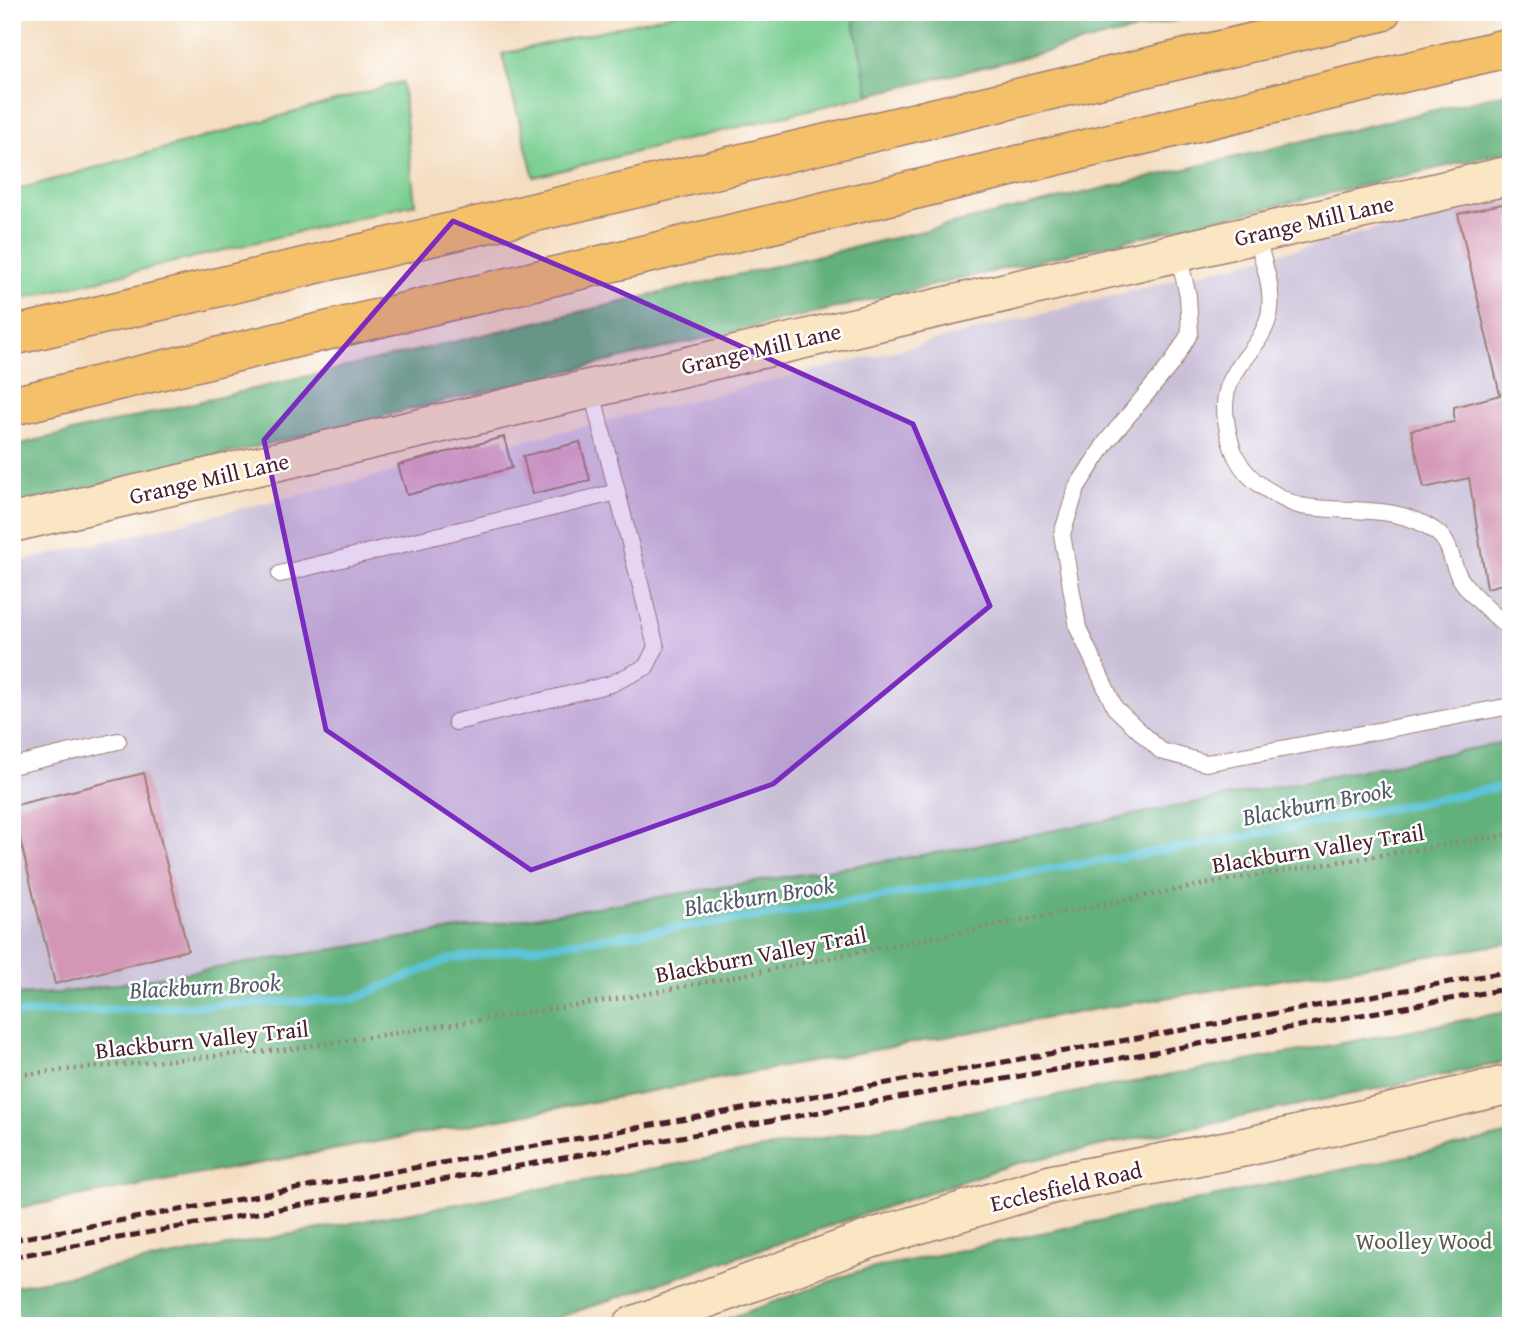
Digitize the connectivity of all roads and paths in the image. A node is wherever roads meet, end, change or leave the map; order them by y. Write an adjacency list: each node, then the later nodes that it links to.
1 (1381, 12): 6 (highway)
2 (1511, 47): 8 (highway)
3 (1511, 174): 4 (street, Grange Mill Lane)
4 (1255, 233): 5 (street, Grange Mill Lane); 12 (lane)
5 (1178, 251): 7 (street, Grange Mill Lane); 13 (lane)
6 (12, 336)
7 (591, 388): 9 (lane); 10 (street, Grange Mill Lane)
8 (12, 406)
9 (617, 492): 11 (lane); 14 (lane)
10 (12, 523)
11 (280, 574)
12 (1511, 630)
13 (1511, 706)
14 (456, 722)
15 (118, 741): 16 (lane)
16 (12, 766)
17 (1511, 834): 18 (path, Blackburn Valley Trail)
18 (12, 1074)
19 (1511, 1084): 21 (street, Ecclesfield Road)
20 (1511, 1318): 22 (path)
21 (632, 1326)
22 (1489, 1326)

